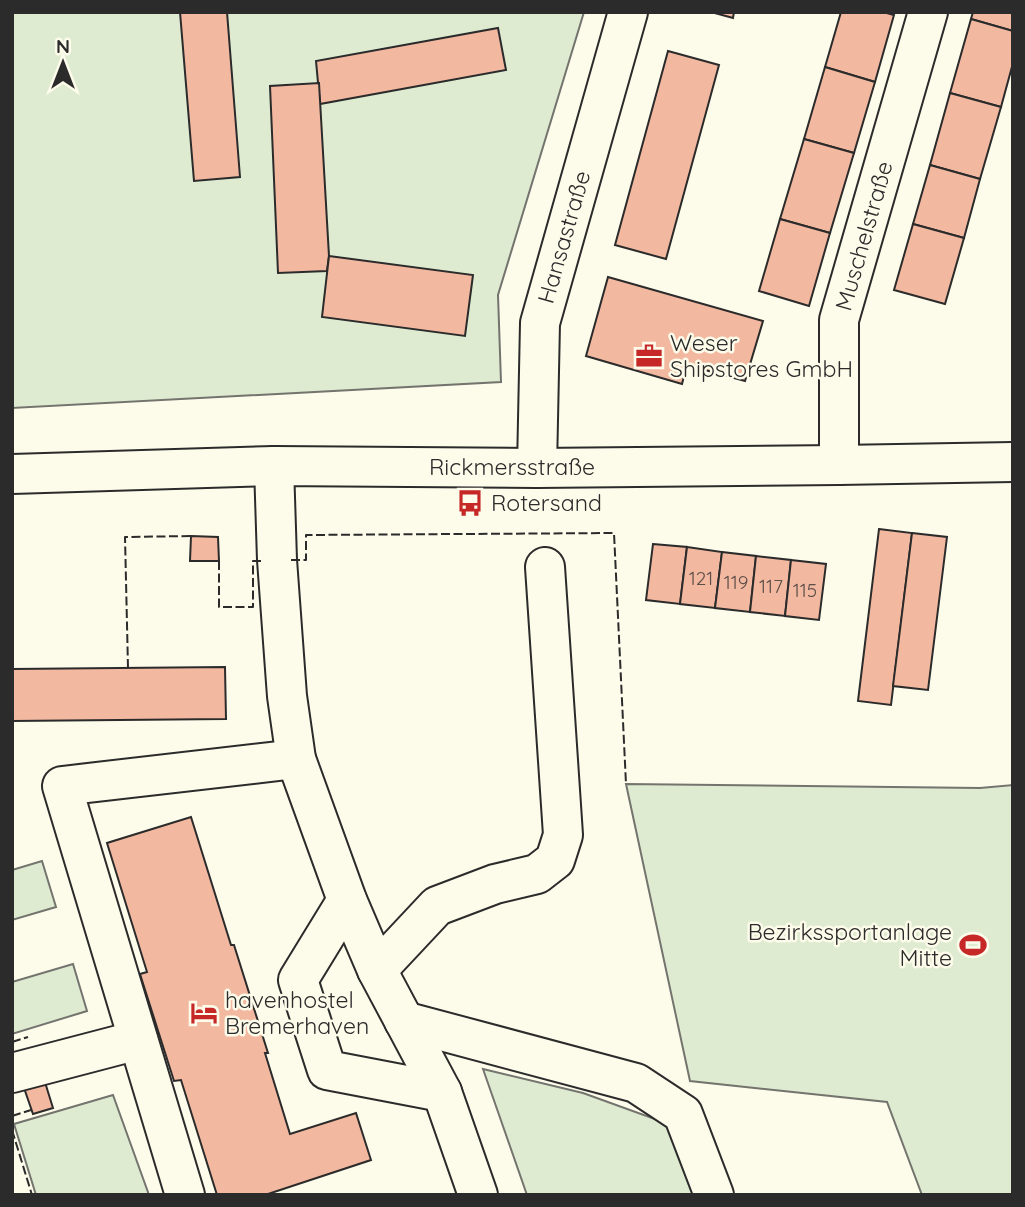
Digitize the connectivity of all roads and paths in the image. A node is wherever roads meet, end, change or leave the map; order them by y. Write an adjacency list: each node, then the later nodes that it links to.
1 (628, 12): 6 (main road, Hansastraße)
2 (928, 12): 4 (main road, Muschelstraße)
3 (1013, 461): 4 (main road, Rickmersstraße)
4 (839, 465): 6 (main road, Rickmersstraße)
5 (274, 466): 6 (main road, Rickmersstraße); 7 (main road, Rickmersstraße); 9 (main road)
6 (537, 468)
7 (12, 474)
8 (545, 567): 11 (main road)
9 (296, 759): 10 (main road); 13 (main road)
10 (347, 900): 11 (main road); 15 (main road)
11 (377, 970): 12 (main road)
12 (404, 1021): 15 (main road); 18 (main road)
13 (138, 1040): 14 (main road); 16 (main road)
14 (12, 1073)
15 (442, 1091): 17 (main road)
16 (185, 1195)
17 (478, 1195)
18 (714, 1195)

